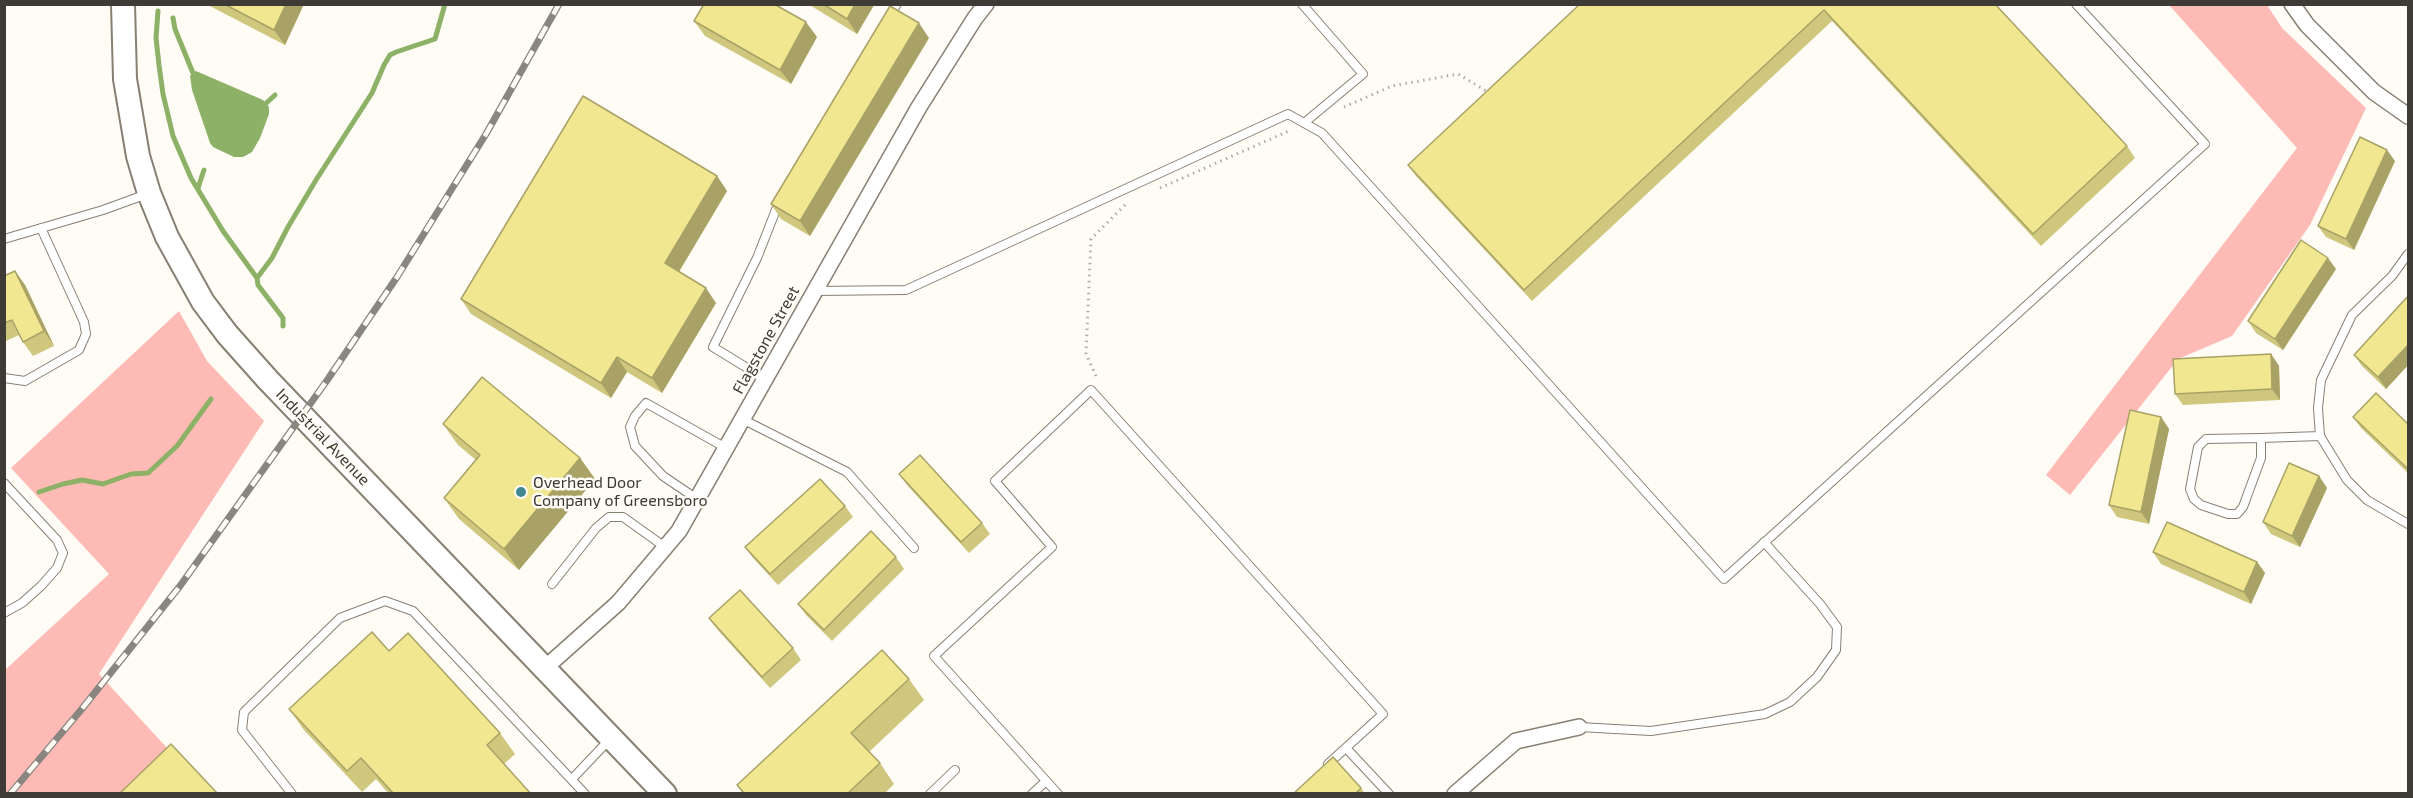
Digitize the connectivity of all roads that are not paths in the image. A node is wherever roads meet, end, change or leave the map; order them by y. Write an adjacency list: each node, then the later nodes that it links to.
1 (123, 4): 11 (main road, Industrial Avenue)
2 (897, 4): 7 (lane)
3 (986, 4): 15 (street, Flagstone Street)
4 (1302, 4): 9 (lane)
5 (2076, 4): 25 (lane)
6 (2292, 4): 8 (street)
7 (881, 29)
8 (2409, 116)
9 (1304, 123): 15 (lane); 25 (lane)
10 (783, 191): 17 (lane)
11 (149, 193): 12 (lane); 30 (main road, Industrial Avenue)
12 (41, 228): 13 (lane); 16 (lane)
13 (4, 239)
14 (2409, 254): 19 (lane)
15 (815, 291): 17 (street, Flagstone Street)
16 (4, 378)
17 (765, 379): 18 (street, Flagstone Street)
18 (742, 419): 21 (street, Flagstone Street); 27 (lane)
19 (2320, 436): 20 (lane); 24 (lane)
20 (2261, 438): 20 (lane)
21 (726, 448): 23 (street, Flagstone Street); 23 (lane)
22 (4, 483): 29 (lane)
23 (697, 499): 26 (street, Flagstone Street)
24 (2409, 524)
25 (1764, 542): 31 (lane)
26 (665, 547): 28 (lane); 30 (street, Flagstone Street)
27 (914, 548)
28 (552, 584)
29 (4, 613)
30 (545, 668): 32 (main road, Industrial Avenue)
31 (1579, 727): 45 (street)
32 (611, 738): 36 (lane); 40 (main road, Industrial Avenue)
33 (1346, 748): 34 (lane); 37 (lane); 44 (lane)
34 (1324, 768)
35 (955, 770): 41 (lane)
36 (572, 779): 38 (lane); 39 (lane)
37 (1046, 781): 42 (lane); 43 (lane)
38 (292, 794)
39 (585, 794)
40 (665, 794)
41 (930, 794)
42 (1032, 794)
43 (1058, 794)
44 (1389, 794)
45 (1455, 794)

